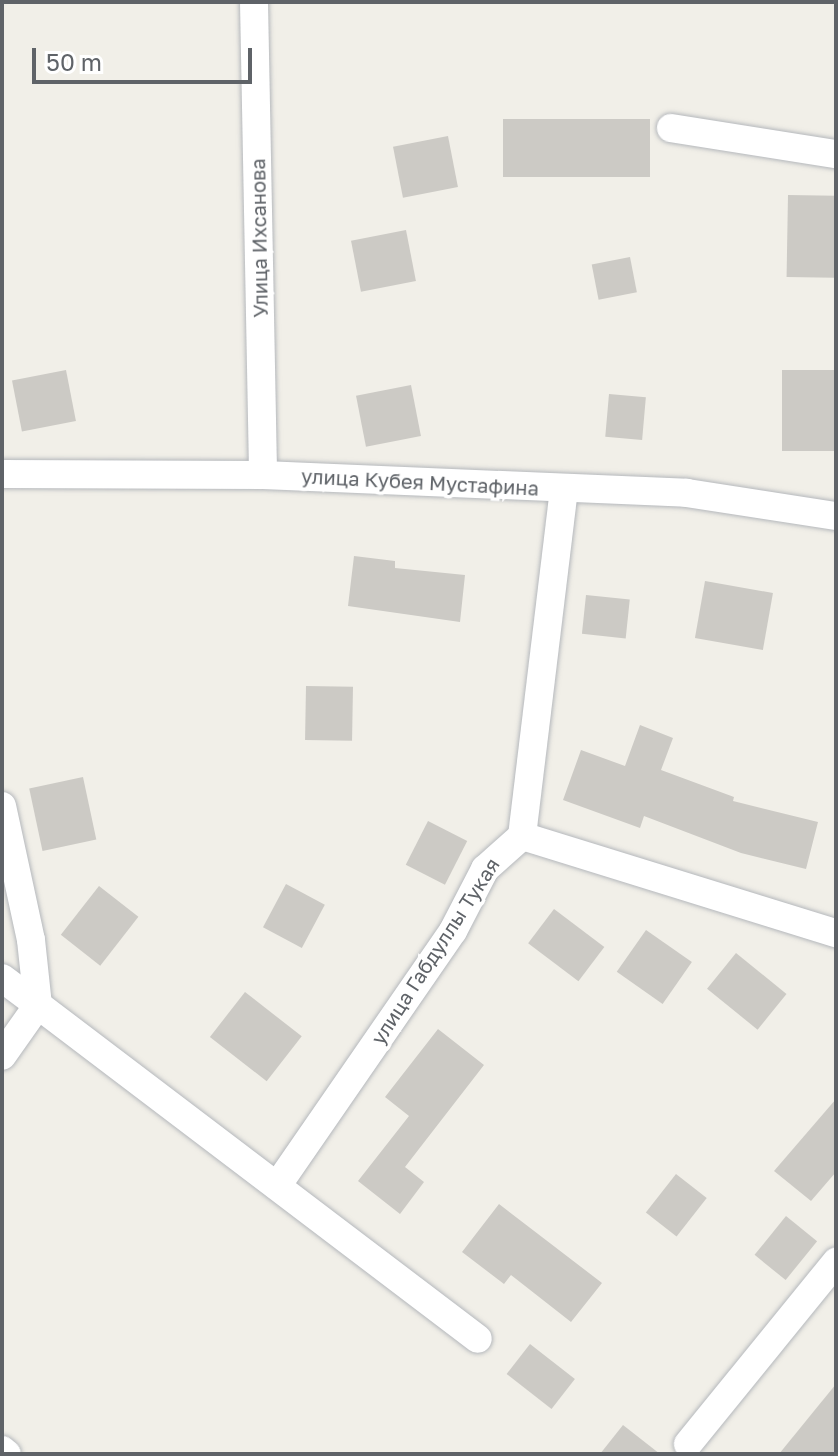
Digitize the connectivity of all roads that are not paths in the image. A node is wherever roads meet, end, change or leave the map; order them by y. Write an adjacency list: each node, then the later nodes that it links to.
1 (254, 2): 5 (street, Улица Ихсанова)
2 (671, 128): 3 (street)
3 (836, 154)
4 (2, 474): 5 (street, улица Кубея Мустафина)
5 (263, 475): 6 (street, улица Кубея Мустафина)
6 (564, 489): 7 (street, улица Кубея Мустафина); 9 (street)
7 (836, 516)
8 (2, 806): 12 (street)
9 (522, 836): 10 (street); 14 (street, улица Габдуллы Тукая)
10 (836, 933)
11 (2, 978): 12 (street)
12 (38, 1005): 13 (street); 14 (street)
13 (2, 1056)
14 (277, 1186): 16 (street)
15 (836, 1262): 17 (street)
16 (478, 1339)
17 (688, 1444)
18 (2, 1450): 19 (street)
19 (7, 1454)

